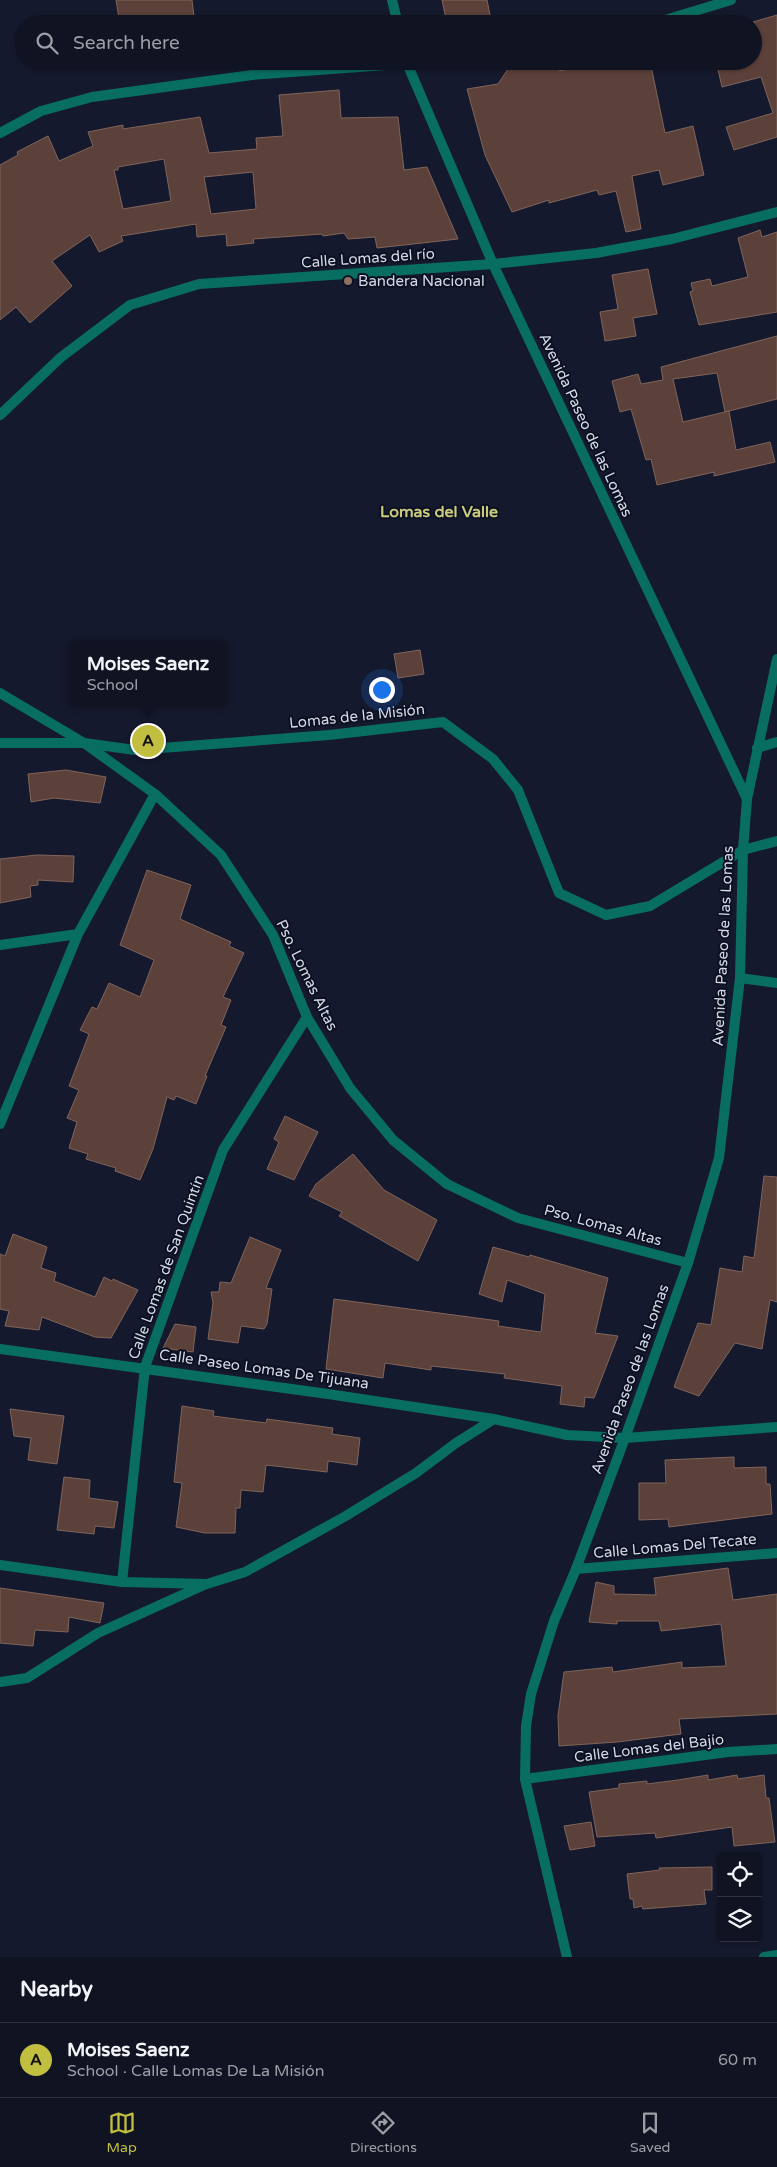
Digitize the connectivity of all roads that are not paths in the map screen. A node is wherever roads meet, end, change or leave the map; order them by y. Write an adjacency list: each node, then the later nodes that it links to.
1 (392, 0): 3 (street)
2 (731, 0): 4 (street)
3 (396, 15)
4 (682, 15)
5 (312, 70): 7 (street)
6 (410, 70): 9 (street, Avenida Paseo de las Lomas)
7 (0, 133)
8 (777, 212): 9 (street, Calle Lomas del río)
9 (493, 264): 10 (street, Calle Lomas del río); 18 (street, Avenida Paseo de las Lomas)
10 (0, 415)
11 (777, 659): 16 (street, Avenida Paseo de las Lomas)
12 (0, 693): 14 (street, Pso. Lomas Altas)
13 (777, 742): 16 (street)
14 (84, 743): 15 (street); 17 (street, Pso. Lomas Altas); 20 (street, Lomas de la Misión)
15 (0, 744)
16 (757, 748): 18 (street, Avenida Paseo de las Lomas)
17 (155, 794): 21 (street); 25 (street, Pso. Lomas Altas)
18 (747, 798): 20 (street, Avenida Paseo de las Lomas)
19 (777, 841): 20 (street, Lomas de la Misión)
20 (743, 850): 23 (street, Avenida Paseo de las Lomas)
21 (78, 934): 22 (street); 26 (street)
22 (0, 945)
23 (740, 978): 24 (street); 27 (street, Avenida Paseo de las Lomas)
24 (777, 983)
25 (307, 1017): 27 (street, Pso. Lomas Altas); 29 (street, Calle Lomas de San Quintín)
26 (0, 1124)
27 (688, 1263): 32 (street, Avenida Paseo de las Lomas)
28 (0, 1349): 29 (street, Calle Paseo Lomas De Tijuana)
29 (145, 1367): 30 (street, Calle Paseo Lomas De Tijuana); 36 (street, Calle Lomas de San Quintín)
30 (494, 1419): 32 (street, Calle Paseo Lomas De Tijuana); 37 (street)
31 (777, 1427): 32 (street)
32 (626, 1438): 35 (street, Avenida Paseo de las Lomas)
33 (777, 1553): 35 (street, Calle Lomas Del Tecate)
34 (0, 1565): 36 (street)
35 (576, 1569): 40 (street, Avenida Paseo de las Lomas)
36 (122, 1582): 37 (street)
37 (207, 1584): 38 (street)
38 (0, 1682)
39 (777, 1749): 40 (street, Calle Lomas del Bajío)
40 (525, 1779): 42 (street, Avenida Paseo de las Lomas)
41 (777, 1955): 43 (street)
42 (567, 1957)
43 (764, 1957)

